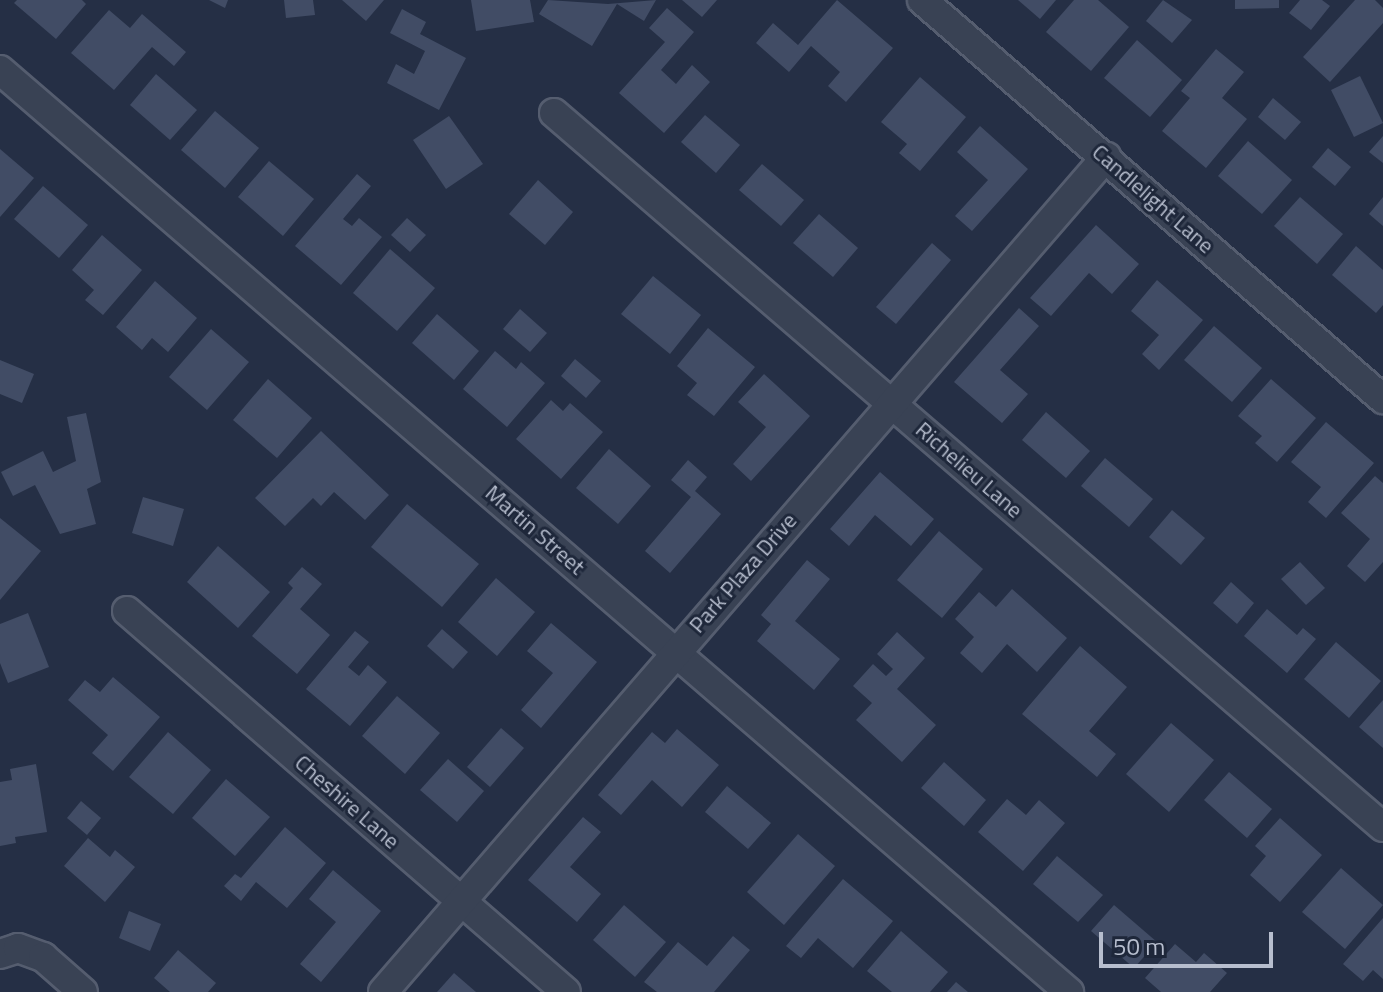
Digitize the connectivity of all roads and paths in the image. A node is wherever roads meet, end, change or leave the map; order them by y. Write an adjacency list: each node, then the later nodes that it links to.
1 (922, 0): 4 (street, Candlelight Lane)
2 (0, 70): 8 (street, Martin Street)
3 (554, 113): 6 (street, Richelieu Lane)
4 (1106, 157): 5 (street, Candlelight Lane); 6 (street, Park Plaza Drive)
5 (1383, 399)
6 (891, 403): 8 (street, Park Plaza Drive); 9 (street, Richelieu Lane)
7 (127, 611): 10 (street, Cheshire Lane)
8 (675, 651): 10 (street, Park Plaza Drive); 15 (street, Martin Street)
9 (1383, 827)
10 (460, 901): 13 (street, Park Plaza Drive); 14 (street, Cheshire Lane)
11 (9, 951): 12 (street)
12 (83, 992)
13 (383, 992)
14 (566, 992)
15 (1069, 992)

